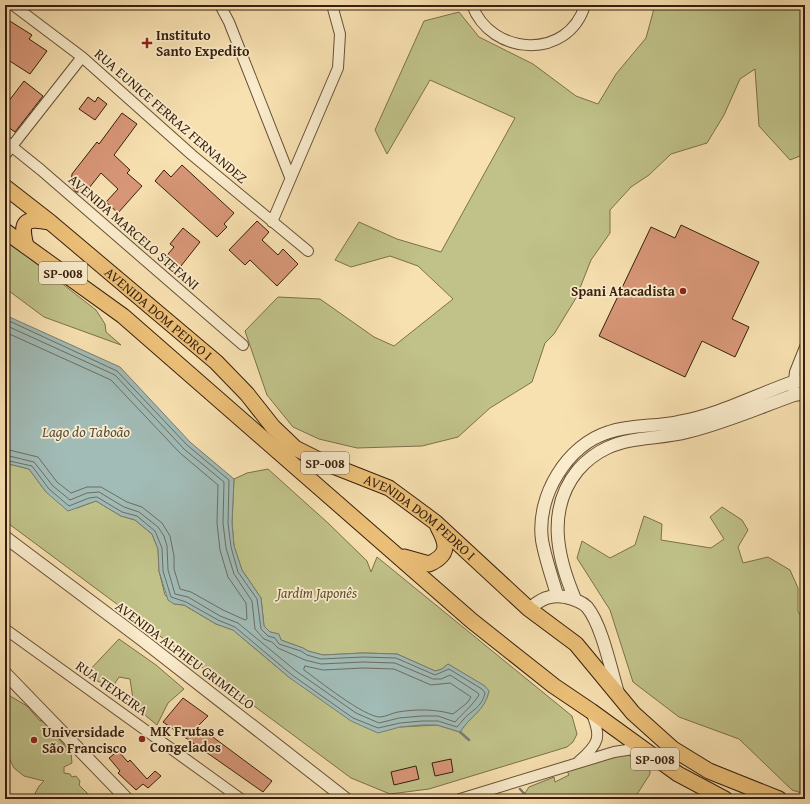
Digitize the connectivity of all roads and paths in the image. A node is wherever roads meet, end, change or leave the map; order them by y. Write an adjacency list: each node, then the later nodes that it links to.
1 (13, 5): 6 (street, RUA EUNICE FERRAZ FERNANDEZ)
2 (220, 5): 9 (street)
3 (332, 5): 9 (street)
4 (472, 5): 5 (street)
5 (585, 5)
6 (82, 57): 7 (street); 12 (street, RUA EUNICE FERRAZ FERNANDEZ)
7 (9, 144): 8 (street); 16 (street, AVENIDA MARCELO STEFANI)
8 (5, 155)
9 (290, 177): 12 (street)
10 (5, 187): 11 (main road, AVENIDA DOM PEDRO I / SP-008)
11 (50, 222): 14 (main road); 20 (main road, AVENIDA DOM PEDRO I / SP-008)
12 (272, 222): 15 (street, RUA EUNICE FERRAZ FERNANDEZ)
13 (5, 232): 14 (main road, AVENIDA DOM PEDRO I / SP-008)
14 (26, 246): 22 (main road, AVENIDA DOM PEDRO I / SP-008)
15 (308, 251)
16 (243, 345)
17 (805, 347): 18 (street)
18 (799, 382): 19 (street); 23 (street)
19 (799, 394): 24 (street)
20 (435, 522): 22 (main road); 25 (main road, AVENIDA DOM PEDRO I / SP-008)
21 (5, 537): 34 (street, AVENIDA ALPHEU GRIMELLO)
22 (398, 554): 29 (main road, AVENIDA DOM PEDRO I / SP-008)
23 (557, 595): 24 (street); 25 (street)
24 (575, 599): 28 (street)
25 (529, 609): 28 (main road, AVENIDA DOM PEDRO I / SP-008)
26 (5, 629): 33 (street, RUA TEIXEIRA)
27 (5, 673): 32 (street)
28 (620, 698): 37 (main road, AVENIDA DOM PEDRO I / SP-008)
29 (591, 711): 30 (main road, AVENIDA DOM PEDRO I / SP-008); 31 (street)
30 (649, 755): 31 (street); 36 (main road, AVENIDA DOM PEDRO I / SP-008)
31 (579, 761): 35 (street)
32 (128, 799)
33 (241, 799)
34 (346, 799)
35 (460, 799)
36 (725, 799)
37 (779, 799)

